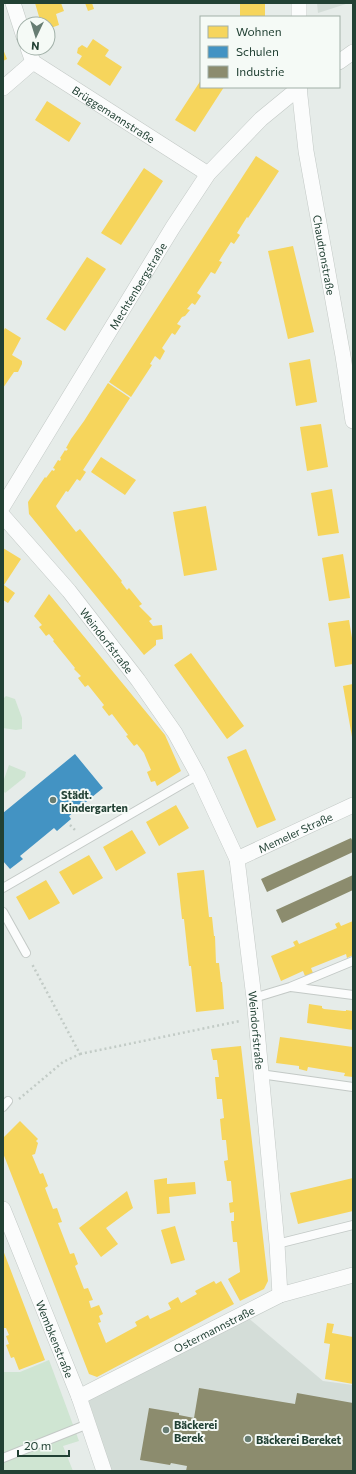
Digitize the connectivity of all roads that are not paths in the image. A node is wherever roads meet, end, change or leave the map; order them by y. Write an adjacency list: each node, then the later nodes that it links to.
1 (13, 3): 3 (street)
2 (299, 3): 4 (street)
3 (17, 16)
4 (299, 16)
5 (353, 52): 7 (street)
6 (31, 56): 8 (street)
7 (340, 61)
8 (33, 62): 9 (street); 12 (street, Brüggemannstraße)
9 (3, 88)
10 (299, 88): 12 (street, Mechtenbergstraße)
11 (300, 88): 13 (street, Chaudronstraße)
12 (208, 174): 15 (street, Mechtenbergstraße)
13 (348, 355): 14 (street, Chaudronstraße)
14 (353, 421)
15 (3, 506)
16 (3, 516): 17 (street, Weindorfstraße)
17 (198, 775): 19 (street, Weindorfstraße); 20 (lane)
18 (353, 805): 19 (street, Memeler Straße)
19 (237, 859): 26 (street, Weindorfstraße)
20 (3, 888)
21 (3, 912): 22 (lane)
22 (26, 953)
23 (353, 961): 24 (lane)
24 (290, 987): 25 (lane); 26 (lane)
25 (353, 995)
26 (254, 998): 27 (street, Weindorfstraße)
27 (260, 1074): 28 (lane); 31 (street, Weindorfstraße)
28 (353, 1088)
29 (3, 1209): 34 (street, Wembkenstraße)
30 (353, 1225): 31 (lane)
31 (277, 1244): 33 (street, Weindorfstraße)
32 (353, 1275): 33 (street, Ostermannstraße)
33 (280, 1295): 34 (street, Ostermannstraße)
34 (79, 1396): 35 (street, Wembkenstraße)
35 (88, 1424): 36 (lane); 37 (street, Wembkenstraße)
36 (3, 1458)
37 (104, 1471)

